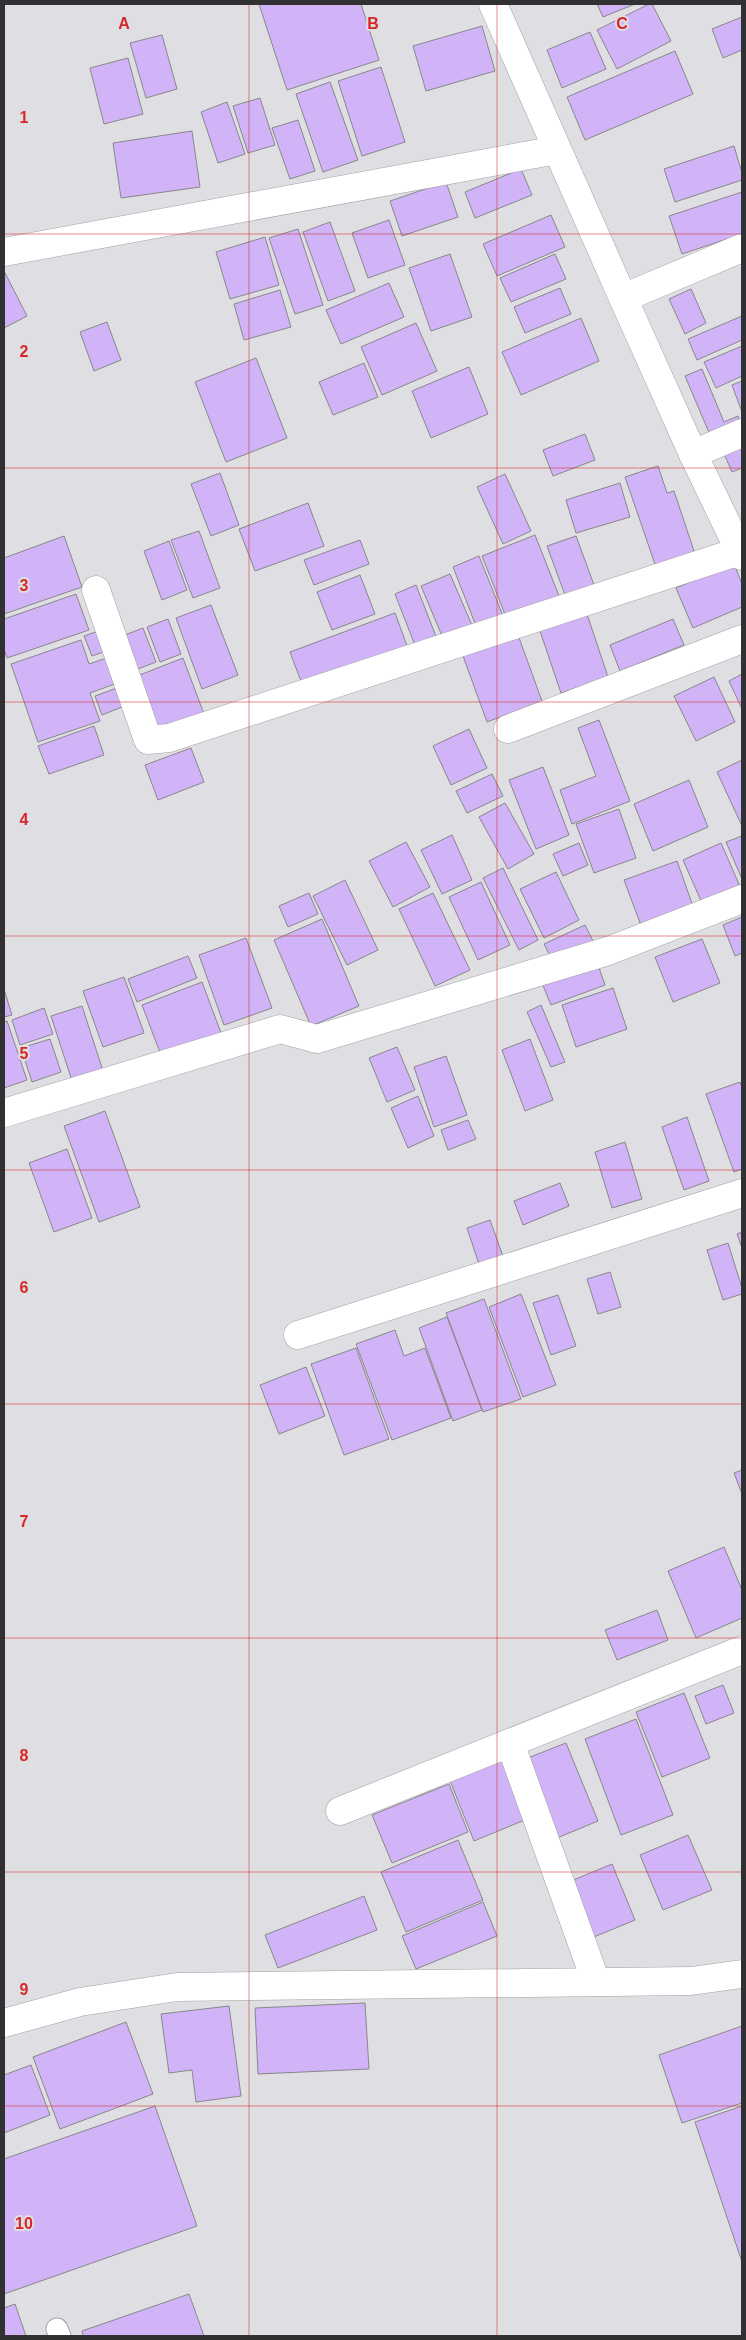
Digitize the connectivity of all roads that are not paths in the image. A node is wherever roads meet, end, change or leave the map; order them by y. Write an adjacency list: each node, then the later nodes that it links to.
1 (493, 4): 2 (street)
2 (557, 150): 4 (street); 5 (street)
3 (742, 248): 5 (street)
4 (4, 252)
5 (623, 298): 7 (street)
6 (742, 433): 7 (street)
7 (693, 454): 8 (street)
8 (741, 553): 9 (street)
9 (96, 590)
10 (742, 639): 11 (street)
11 (508, 729)
12 (742, 899): 13 (street)
13 (4, 1113)
14 (742, 1193): 15 (street)
15 (298, 1335)
16 (742, 1650): 17 (street)
17 (510, 1743): 18 (street); 20 (street)
18 (340, 1811)
19 (742, 1974): 20 (street)
20 (596, 1982): 21 (street)
21 (4, 2023)

